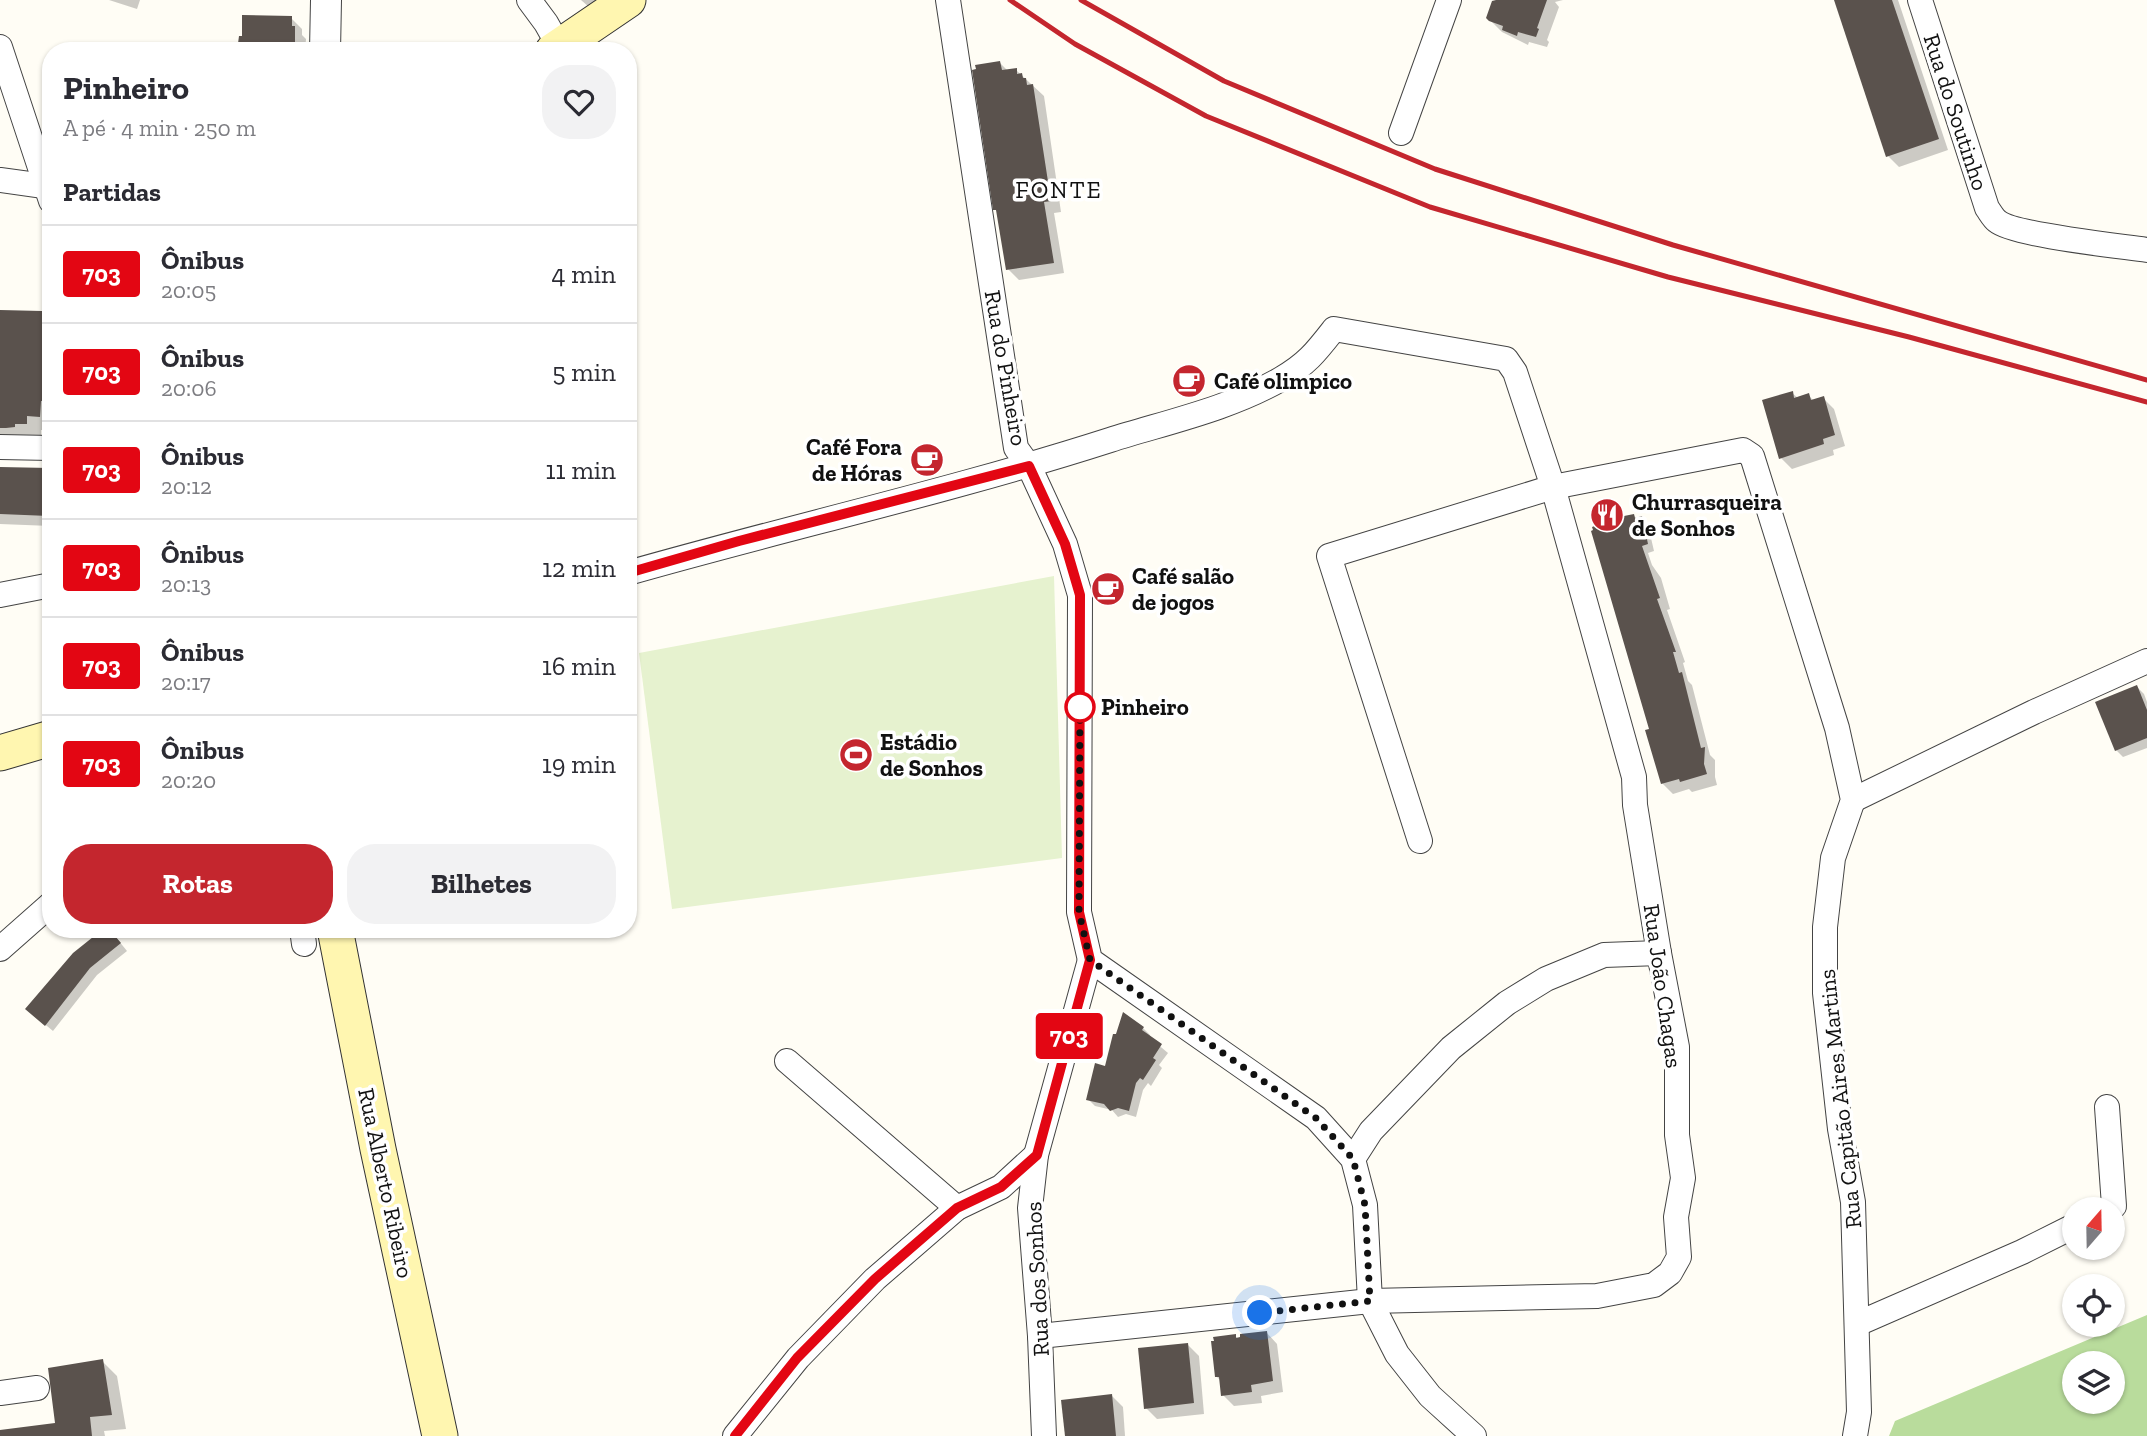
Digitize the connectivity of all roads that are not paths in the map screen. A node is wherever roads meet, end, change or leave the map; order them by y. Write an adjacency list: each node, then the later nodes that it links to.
1 (326, 0): 7 (street)
2 (528, 0): 8 (street)
3 (628, 0): 9 (main road)
4 (948, 0): 18 (street, Rua do Pinheiro)
5 (1449, 0): 11 (street)
6 (1920, 0): 15 (street, Rua do Soutinho)
7 (325, 42)
8 (553, 42)
9 (566, 42)
10 (0, 47): 12 (street)
11 (1401, 133)
12 (42, 171)
13 (0, 180): 14 (street)
14 (42, 190)
15 (2147, 250)
16 (0, 447): 17 (street)
17 (42, 448)
18 (1029, 466): 19 (street); 20 (street); 32 (street, Rua do Pinheiro)
19 (1553, 487): 26 (street); 27 (street); 31 (street, Rua João Chagas)
20 (637, 570)
21 (42, 587): 22 (street)
22 (0, 595)
23 (2147, 662): 26 (street)
24 (42, 741): 25 (main road)
25 (0, 753)
26 (1853, 800): 41 (street, Rua Capitão Aires Martins)
27 (1420, 841)
28 (42, 912): 30 (street)
29 (337, 938): 45 (main road, Rua Alberto Ribeiro)
30 (0, 949)
31 (1659, 953): 36 (street); 40 (street, Rua João Chagas)
32 (1090, 960): 35 (street, Rua dos Sonhos); 36 (street)
33 (787, 1061): 38 (street)
34 (2107, 1107): 37 (street)
35 (1037, 1155): 38 (street); 42 (street, Rua dos Sonhos)
36 (1353, 1159): 40 (street)
37 (2113, 1197)
38 (957, 1208): 46 (street)
39 (2062, 1232): 41 (street)
40 (1370, 1301): 42 (street, Rua João Chagas); 48 (street)
41 (1857, 1324): 49 (street, Rua Capitão Aires Martins)
42 (1040, 1336): 47 (street, Rua dos Sonhos)
43 (37, 1388): 44 (street)
44 (0, 1393)
45 (440, 1436)
46 (735, 1436)
47 (1044, 1436)
48 (1474, 1436)
49 (1854, 1436)

